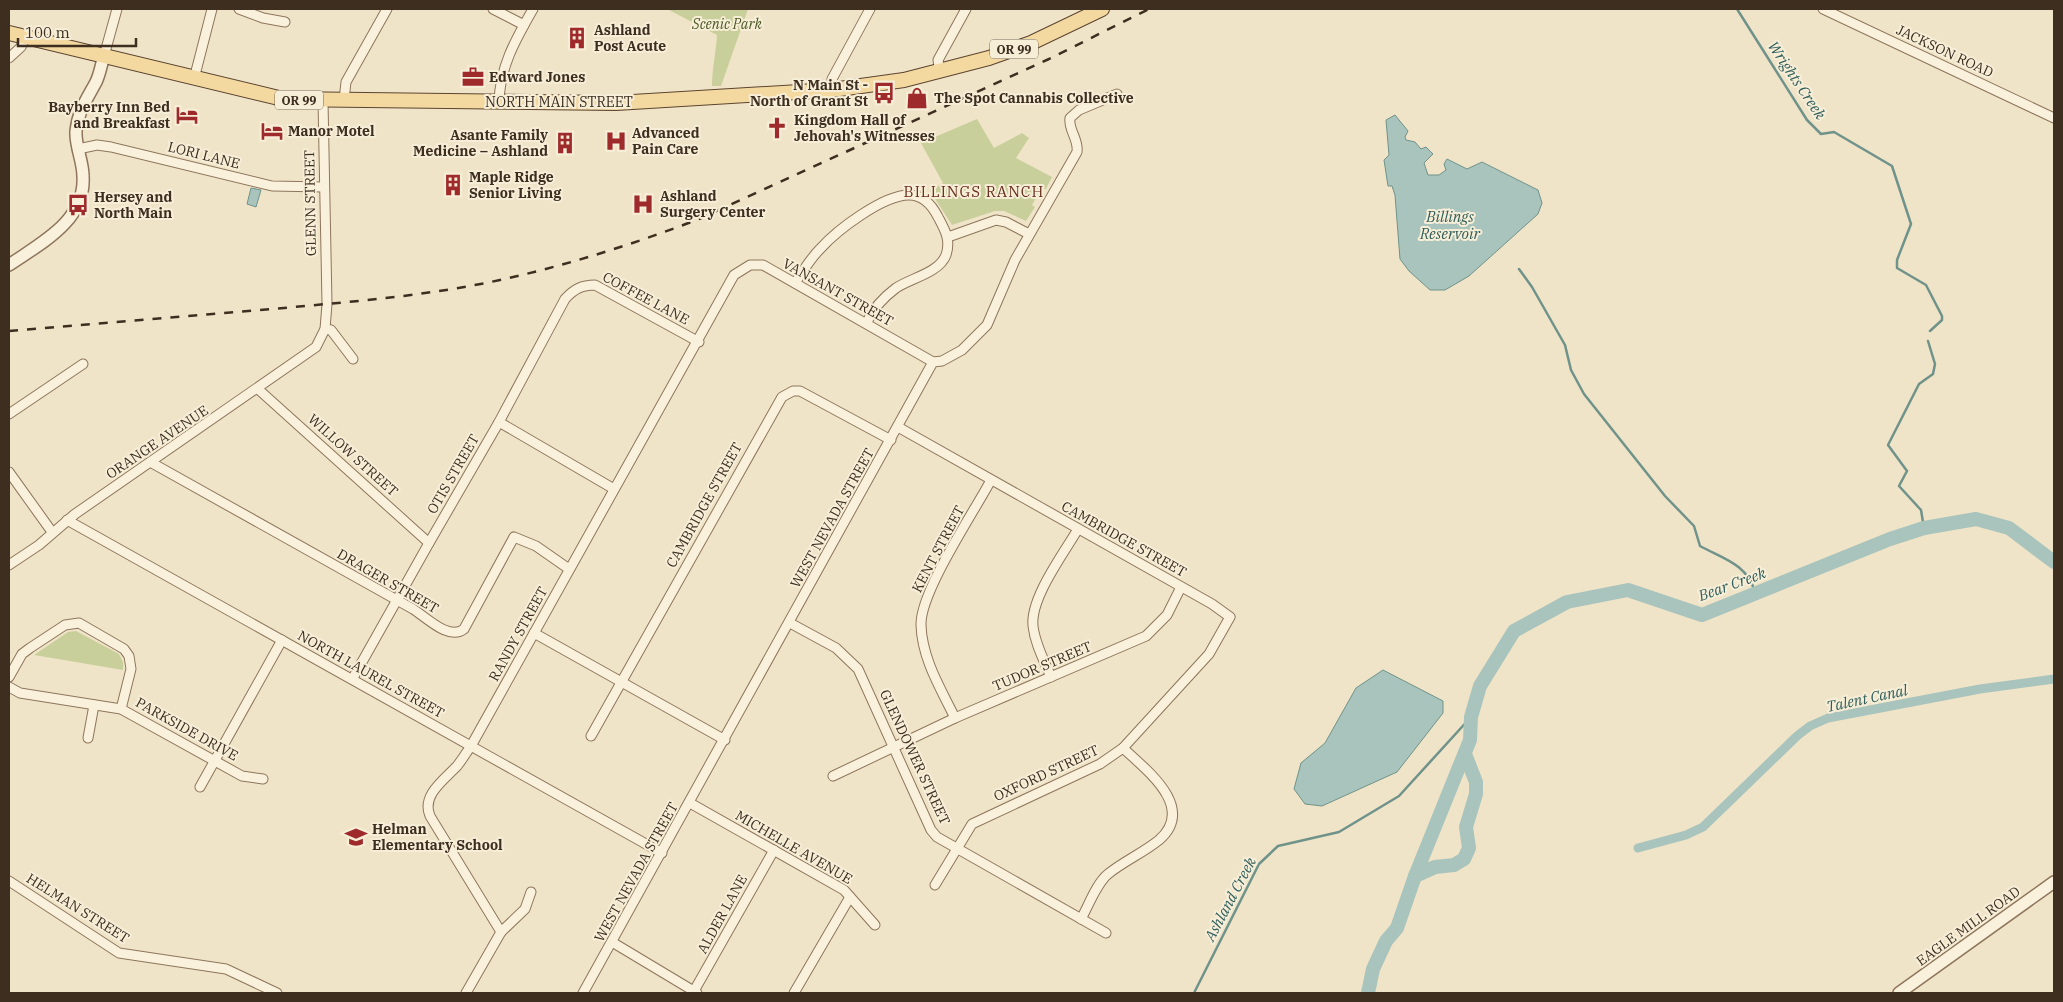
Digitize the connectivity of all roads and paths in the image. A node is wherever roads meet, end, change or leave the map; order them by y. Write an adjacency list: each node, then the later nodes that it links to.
1 (117, 9): 15 (street)
2 (212, 9): 18 (street)
3 (239, 9): 11 (street)
4 (387, 9): 21 (street)
5 (493, 9): 12 (street)
6 (533, 9): 12 (street)
7 (870, 9): 19 (street)
8 (966, 9): 17 (street)
9 (1102, 9): 17 (main road, NORTH MAIN STREET / OR 99)
10 (1823, 9): 24 (street, JACKSON ROAD)
11 (285, 22)
12 (524, 25): 23 (street)
13 (9, 34): 14 (main road, NORTH MAIN STREET / OR 99)
14 (25, 37): 15 (main road, NORTH MAIN STREET / OR 99); 16 (street)
15 (104, 56): 18 (main road, NORTH MAIN STREET / OR 99); 25 (street)
16 (9, 58)
17 (940, 72): 19 (main road, NORTH MAIN STREET / OR 99)
18 (194, 79): 22 (main road, NORTH MAIN STREET / OR 99)
19 (832, 90): 23 (main road, NORTH MAIN STREET / OR 99)
20 (1117, 94): 27 (street)
21 (344, 100): 22 (main road, NORTH MAIN STREET / OR 99); 23 (main road, NORTH MAIN STREET / OR 99)
22 (324, 101): 26 (street, GLENN STREET)
23 (499, 102)
24 (2054, 118)
25 (78, 148): 26 (street, LORI LANE); 29 (street)
26 (323, 187): 34 (street, GLENN STREET)
27 (1029, 234): 28 (street); 37 (street)
28 (948, 237): 31 (street); 33 (street)
29 (9, 265)
30 (731, 280): 31 (street, VANSANT STREET); 35 (street, RANDY STREET)
31 (795, 283): 33 (street, VANSANT STREET)
32 (580, 287): 35 (street, COFFEE LANE); 41 (street, OTIS STREET)
33 (867, 322): 37 (street, VANSANT STREET)
34 (326, 329): 36 (street); 39 (street, ORANGE AVENUE)
35 (699, 342): 47 (street, RANDY STREET)
36 (353, 359)
37 (933, 362): 42 (street, WEST NEVADA STREET)
38 (83, 364): 40 (street)
39 (258, 389): 44 (street, ORANGE AVENUE); 51 (street, WILLOW STREET)
40 (9, 414)
41 (499, 422): 47 (street); 51 (street, OTIS STREET)
42 (898, 427): 43 (street, WEST NEVADA STREET); 46 (street, CAMBRIDGE STREET)
43 (891, 440): 57 (street, WEST NEVADA STREET); 63 (street, CAMBRIDGE STREET)
44 (152, 463): 48 (street, ORANGE AVENUE); 56 (street, DRAGER STREET)
45 (9, 472): 50 (street)
46 (991, 480): 49 (street, CAMBRIDGE STREET); 67 (street, KENT STREET)
47 (614, 489): 53 (street, RANDY STREET)
48 (67, 520): 50 (street, ORANGE AVENUE); 59 (street, NORTH LAUREL STREET)
49 (1078, 529): 54 (street, CAMBRIDGE STREET); 61 (street)
50 (52, 532): 52 (street, ORANGE AVENUE)
51 (428, 543): 56 (street, OTIS STREET)
52 (9, 565)
53 (569, 570): 56 (street, DRAGER STREET); 58 (street, RANDY STREET)
54 (1181, 587): 55 (street, CAMBRIDGE STREET); 61 (street, TUDOR STREET)
55 (1207, 600): 73 (street, OXFORD STREET)
56 (396, 601): 62 (street, OTIS STREET)
57 (790, 623): 70 (street, WEST NEVADA STREET); 72 (street, GLENDOWER STREET)
58 (534, 633): 63 (street); 71 (street, RANDY STREET)
59 (282, 640): 62 (street, NORTH LAUREL STREET); 74 (street)
60 (9, 677): 66 (street)
61 (1051, 677): 67 (street, TUDOR STREET)
62 (353, 678): 71 (street, NORTH LAUREL STREET)
63 (621, 682): 68 (street, CAMBRIDGE STREET); 70 (street)
64 (9, 687): 65 (street, PARKSIDE DRIVE)
65 (94, 705): 66 (street, PARKSIDE DRIVE); 69 (street)
66 (121, 708): 74 (street, PARKSIDE DRIVE)
67 (955, 718): 72 (street, TUDOR STREET)
68 (591, 736)
69 (88, 738)
70 (725, 740): 78 (street, WEST NEVADA STREET)
71 (471, 746): 81 (street, NORTH LAUREL STREET); 89 (street, RANDY STREET)
72 (894, 747): 75 (street, TUDOR STREET); 79 (street, GLENDOWER STREET)
73 (1123, 748): 79 (street, OXFORD STREET); 87 (street)
74 (214, 761): 76 (street, PARKSIDE DRIVE); 77 (street)
75 (832, 776)
76 (262, 778)
77 (200, 787)
78 (690, 803): 80 (street, MICHELLE AVENUE); 81 (street, WEST NEVADA STREET)
79 (956, 848): 84 (street, OXFORD STREET); 87 (street, GLENDOWER STREET)
80 (774, 850): 86 (street, MICHELLE AVENUE); 92 (street, ALDER LANE)
81 (662, 852): 91 (street, WEST NEVADA STREET)
82 (9, 881): 93 (street, HELMAN STREET)
83 (2054, 882): 97 (street, EAGLE MILL ROAD)
84 (935, 885)
85 (531, 892): 89 (street)
86 (850, 896): 88 (street, MICHELLE AVENUE); 96 (street)
87 (1081, 920): 90 (street, GLENDOWER STREET)
88 (875, 925)
89 (501, 932): 94 (street)
90 (1106, 933)
91 (612, 942): 92 (street); 95 (street, WEST NEVADA STREET)
92 (696, 992)
93 (277, 993)
94 (466, 993)
95 (583, 993)
96 (794, 993)
97 (1900, 993)

